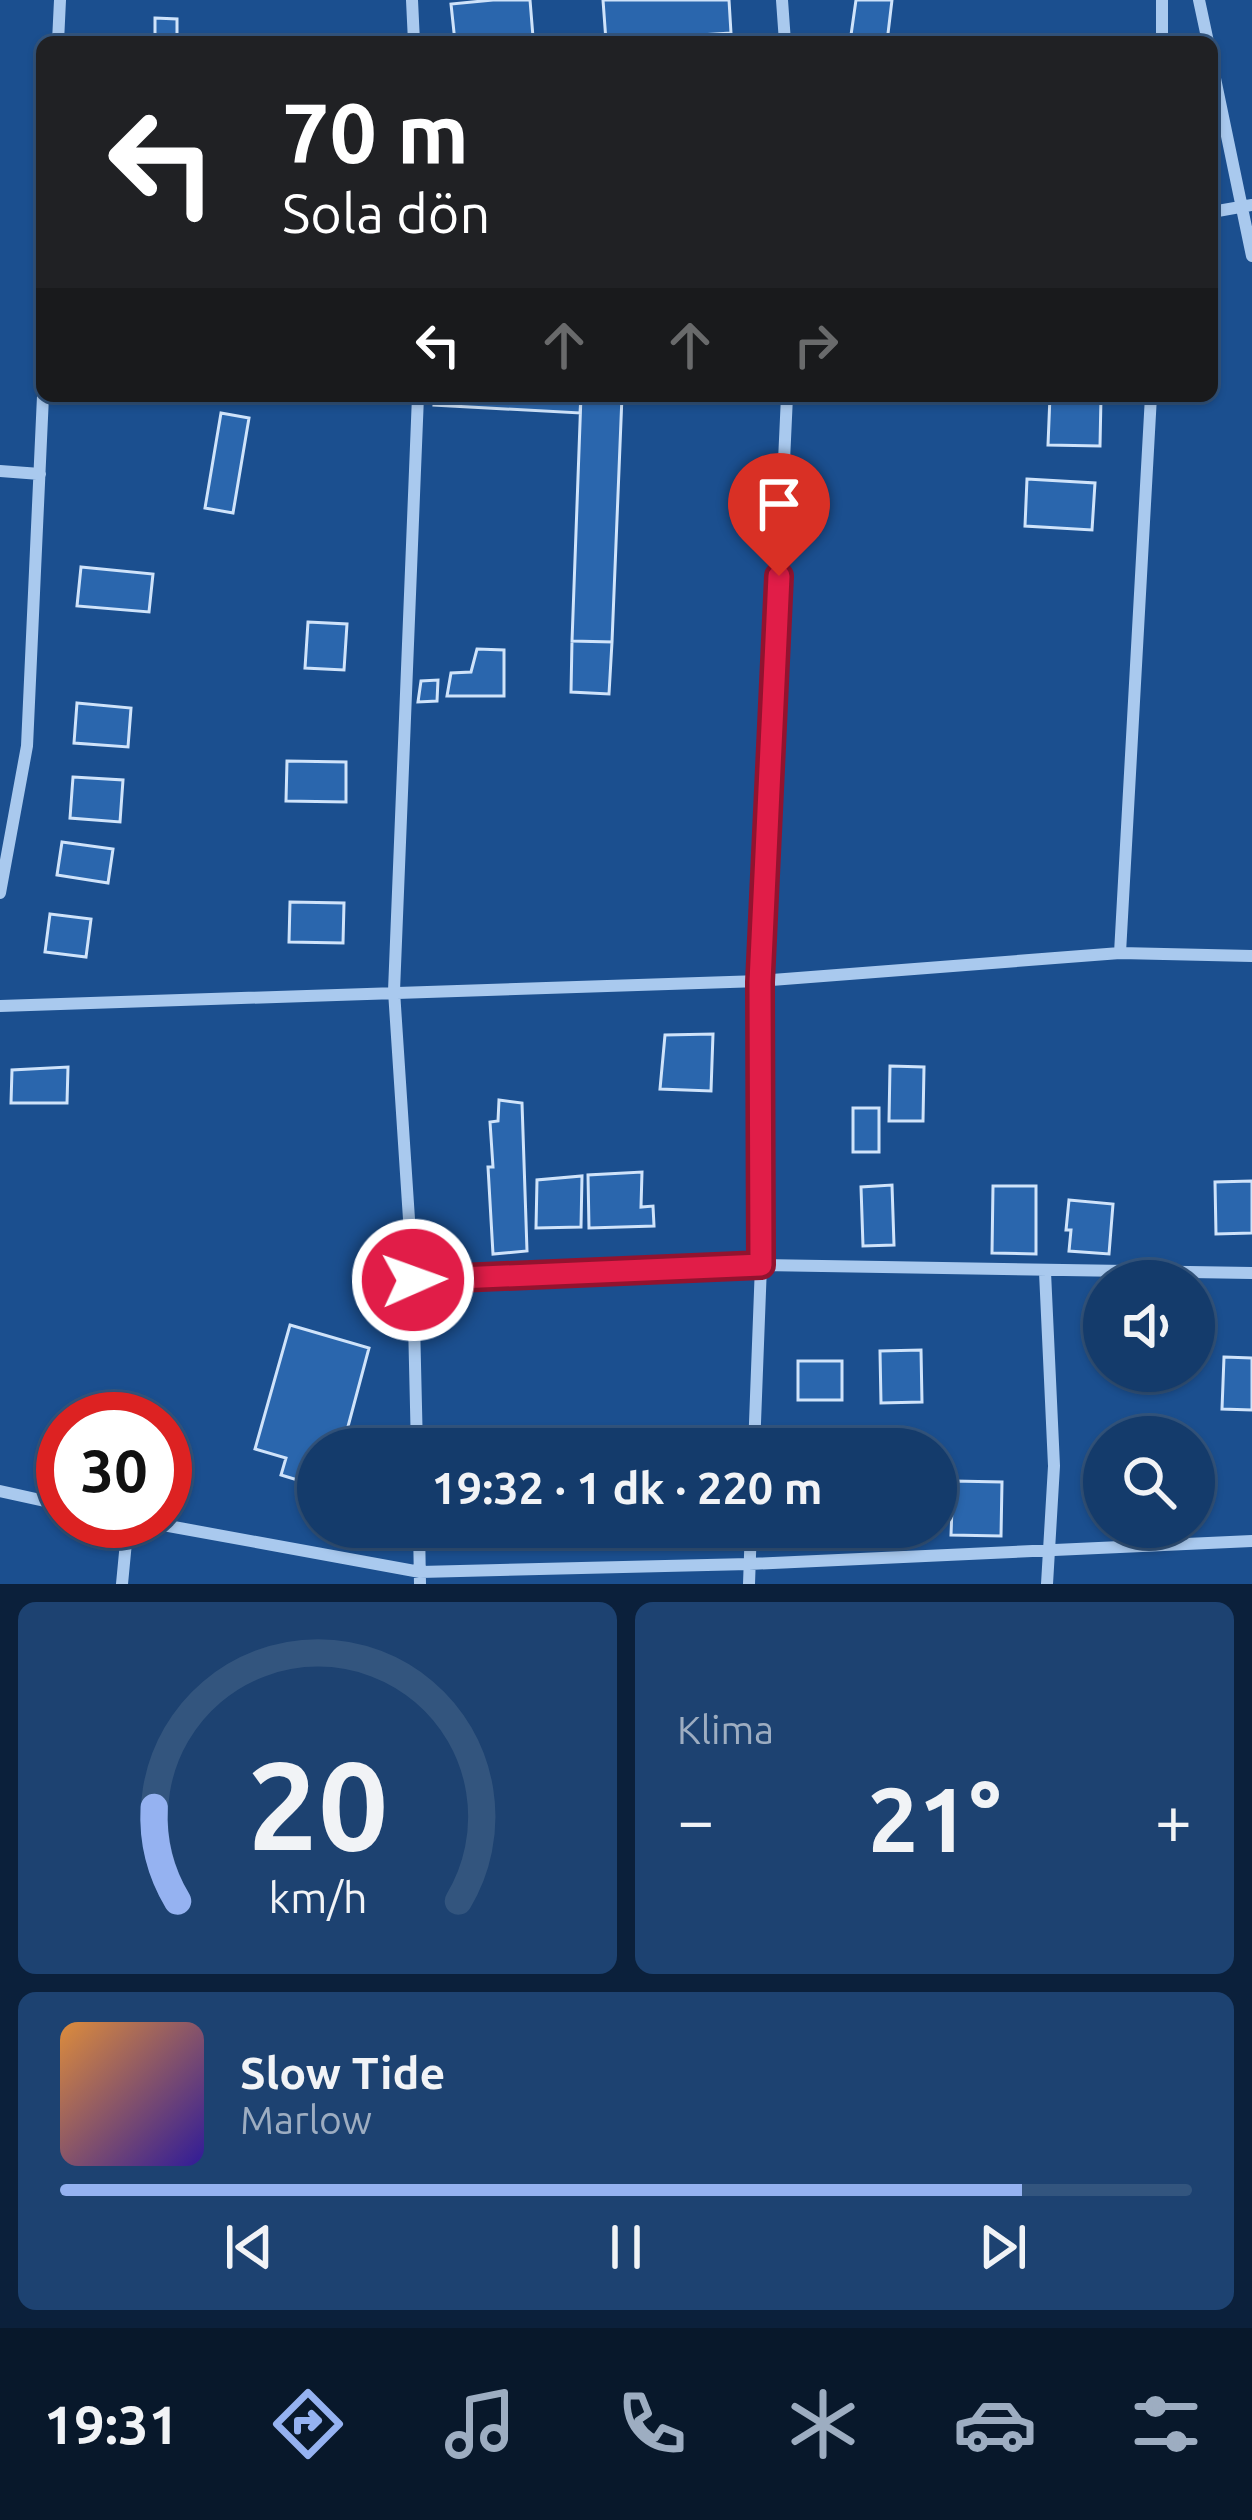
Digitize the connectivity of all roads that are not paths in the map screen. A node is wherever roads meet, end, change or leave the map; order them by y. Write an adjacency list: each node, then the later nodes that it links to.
1 (60, 0): 6 (street)
2 (412, 0): 7 (street)
3 (782, 0): 8 (street)
4 (1162, 0): 9 (street)
5 (1199, 0): 10 (street)
6 (58, 36)
7 (414, 36)
8 (785, 36)
9 (1162, 36)
10 (1207, 36)
11 (1218, 89): 12 (street)
12 (1246, 206): 13 (street)
13 (1252, 256)
14 (43, 402): 19 (street)
15 (418, 402): 24 (street)
16 (787, 402): 23 (street)
17 (1150, 402): 21 (street)
18 (0, 471): 19 (street)
19 (40, 474): 20 (street)
20 (0, 893)
21 (1120, 953): 22 (street); 23 (street)
22 (1252, 956)
23 (760, 982): 24 (street); 26 (street)
24 (394, 992): 25 (street); 29 (street)
25 (0, 1006)
26 (761, 1265): 27 (street); 29 (street); 31 (street)
27 (1045, 1271): 28 (street); 39 (street)
28 (1252, 1274)
29 (413, 1280): 30 (street)
30 (417, 1428)
31 (755, 1428)
32 (0, 1491): 33 (street)
33 (36, 1498)
34 (192, 1531): 41 (street)
35 (1252, 1541): 39 (street)
36 (125, 1548): 42 (street)
37 (419, 1548): 41 (street)
38 (750, 1548): 40 (street)
39 (1048, 1552): 40 (street); 44 (street)
40 (749, 1564): 41 (street); 43 (street)
41 (420, 1578)
42 (122, 1584)
43 (749, 1584)
44 (1047, 1584)

